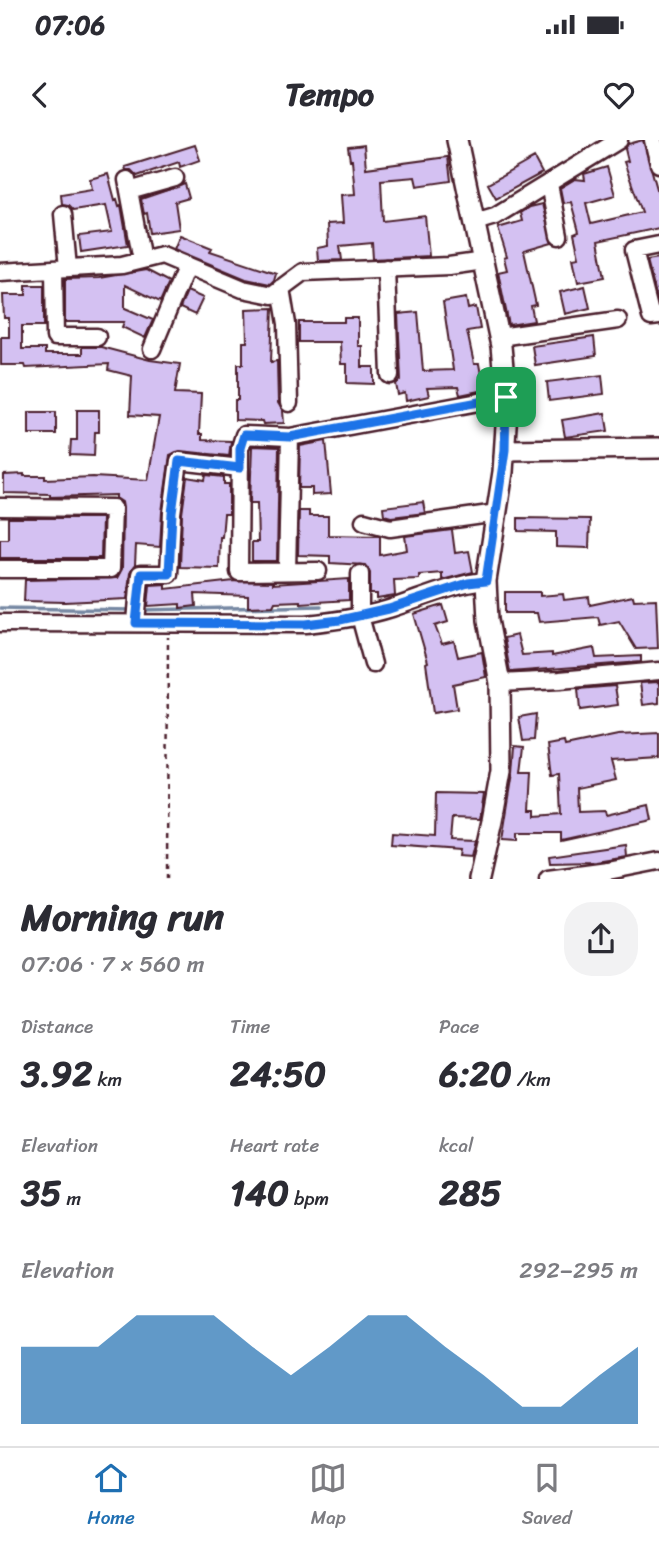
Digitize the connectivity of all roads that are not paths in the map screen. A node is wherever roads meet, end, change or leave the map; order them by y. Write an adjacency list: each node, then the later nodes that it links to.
1 (457, 140): 8 (street)
2 (619, 140): 6 (street)
3 (653, 140): 4 (street)
4 (659, 164)
5 (174, 178): 11 (street)
6 (549, 184): 8 (street); 9 (street)
7 (63, 214): 14 (street)
8 (475, 222): 12 (street)
9 (559, 236)
10 (659, 245): 18 (street)
11 (142, 260): 13 (street); 14 (street)
12 (484, 261): 15 (street); 21 (street)
13 (187, 265): 17 (street); 22 (street)
14 (61, 268): 16 (street); 20 (street)
15 (386, 268): 17 (street); 23 (street)
16 (0, 272)
17 (281, 288): 25 (street)
18 (659, 316)
19 (618, 320): 21 (street)
20 (97, 337)
21 (499, 337): 24 (street)
22 (152, 349)
23 (390, 375)
24 (506, 397): 26 (street); 28 (street)
25 (289, 403)
26 (290, 437): 29 (street); 35 (street)
27 (659, 448): 28 (street)
28 (505, 450): 31 (street)
29 (240, 468): 35 (street); 37 (street)
30 (0, 507): 34 (street)
31 (497, 513): 32 (street); 39 (street)
32 (364, 521)
33 (0, 569): 34 (street)
34 (111, 569): 37 (street)
35 (287, 571): 36 (street)
36 (318, 571)
37 (141, 574): 42 (street)
38 (360, 575): 40 (street)
39 (486, 581): 40 (street); 45 (street)
40 (360, 616): 42 (street); 43 (street)
41 (0, 623): 42 (street)
42 (136, 623)
43 (373, 664)
44 (659, 671): 45 (street)
45 (500, 683): 47 (street)
46 (659, 861): 48 (street)
47 (479, 879)
48 (548, 879)

